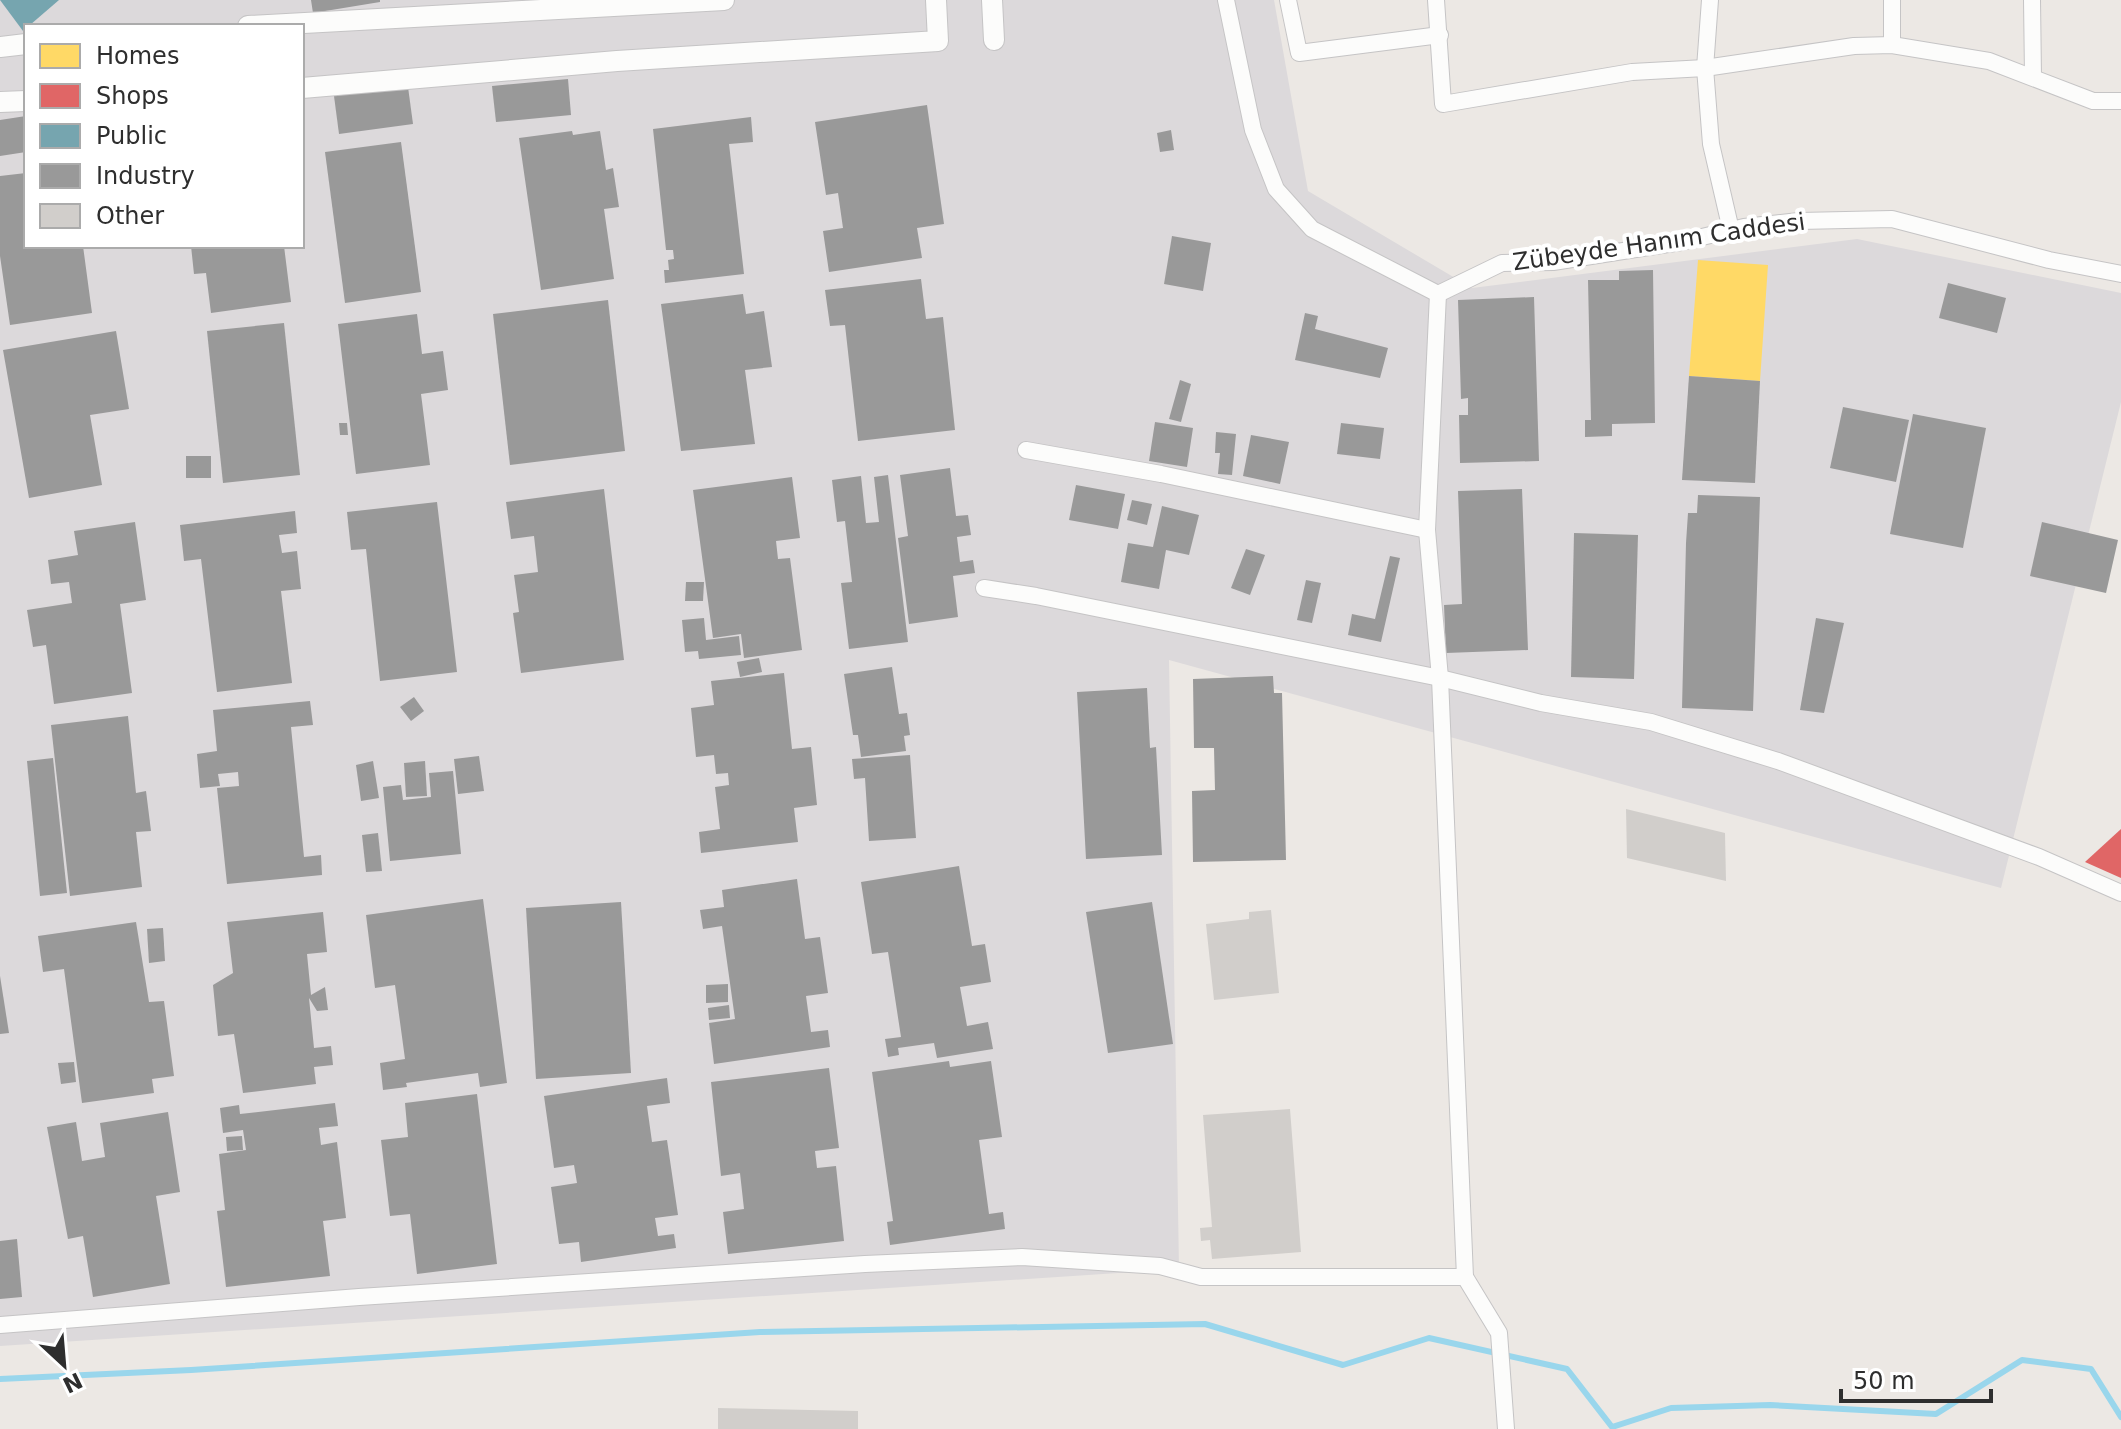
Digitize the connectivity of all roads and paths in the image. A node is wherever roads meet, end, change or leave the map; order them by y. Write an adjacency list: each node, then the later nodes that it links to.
1 (724, 0): 10 (street)
2 (936, 0): 18 (street)
3 (992, 0): 12 (street)
4 (1226, 0): 24 (street)
5 (1288, 0): 11 (street)
6 (1436, 0): 11 (street)
7 (1710, 0): 16 (street)
8 (1892, 0): 14 (street)
9 (2032, 0): 17 (street)
10 (285, 24)
11 (1440, 35): 16 (street)
12 (994, 40)
13 (24, 44): 15 (street)
14 (1892, 45): 16 (street); 17 (street)
15 (0, 47)
16 (1705, 68): 22 (street)
17 (2033, 76): 20 (street)
18 (304, 88)
19 (24, 101): 21 (street)
20 (2121, 101)
21 (0, 102)
22 (1731, 230): 23 (street, Zübeyde Hanım Caddesi); 24 (street, Zübeyde Hanım Caddesi)
23 (2121, 274)
24 (1438, 294): 26 (street)
25 (1026, 450): 26 (street)
26 (1427, 530): 28 (street)
27 (984, 588): 28 (street)
28 (1440, 678): 29 (street); 30 (street)
29 (2121, 893)
30 (1465, 1277): 31 (street); 32 (street)
31 (0, 1325)
32 (1506, 1429)

